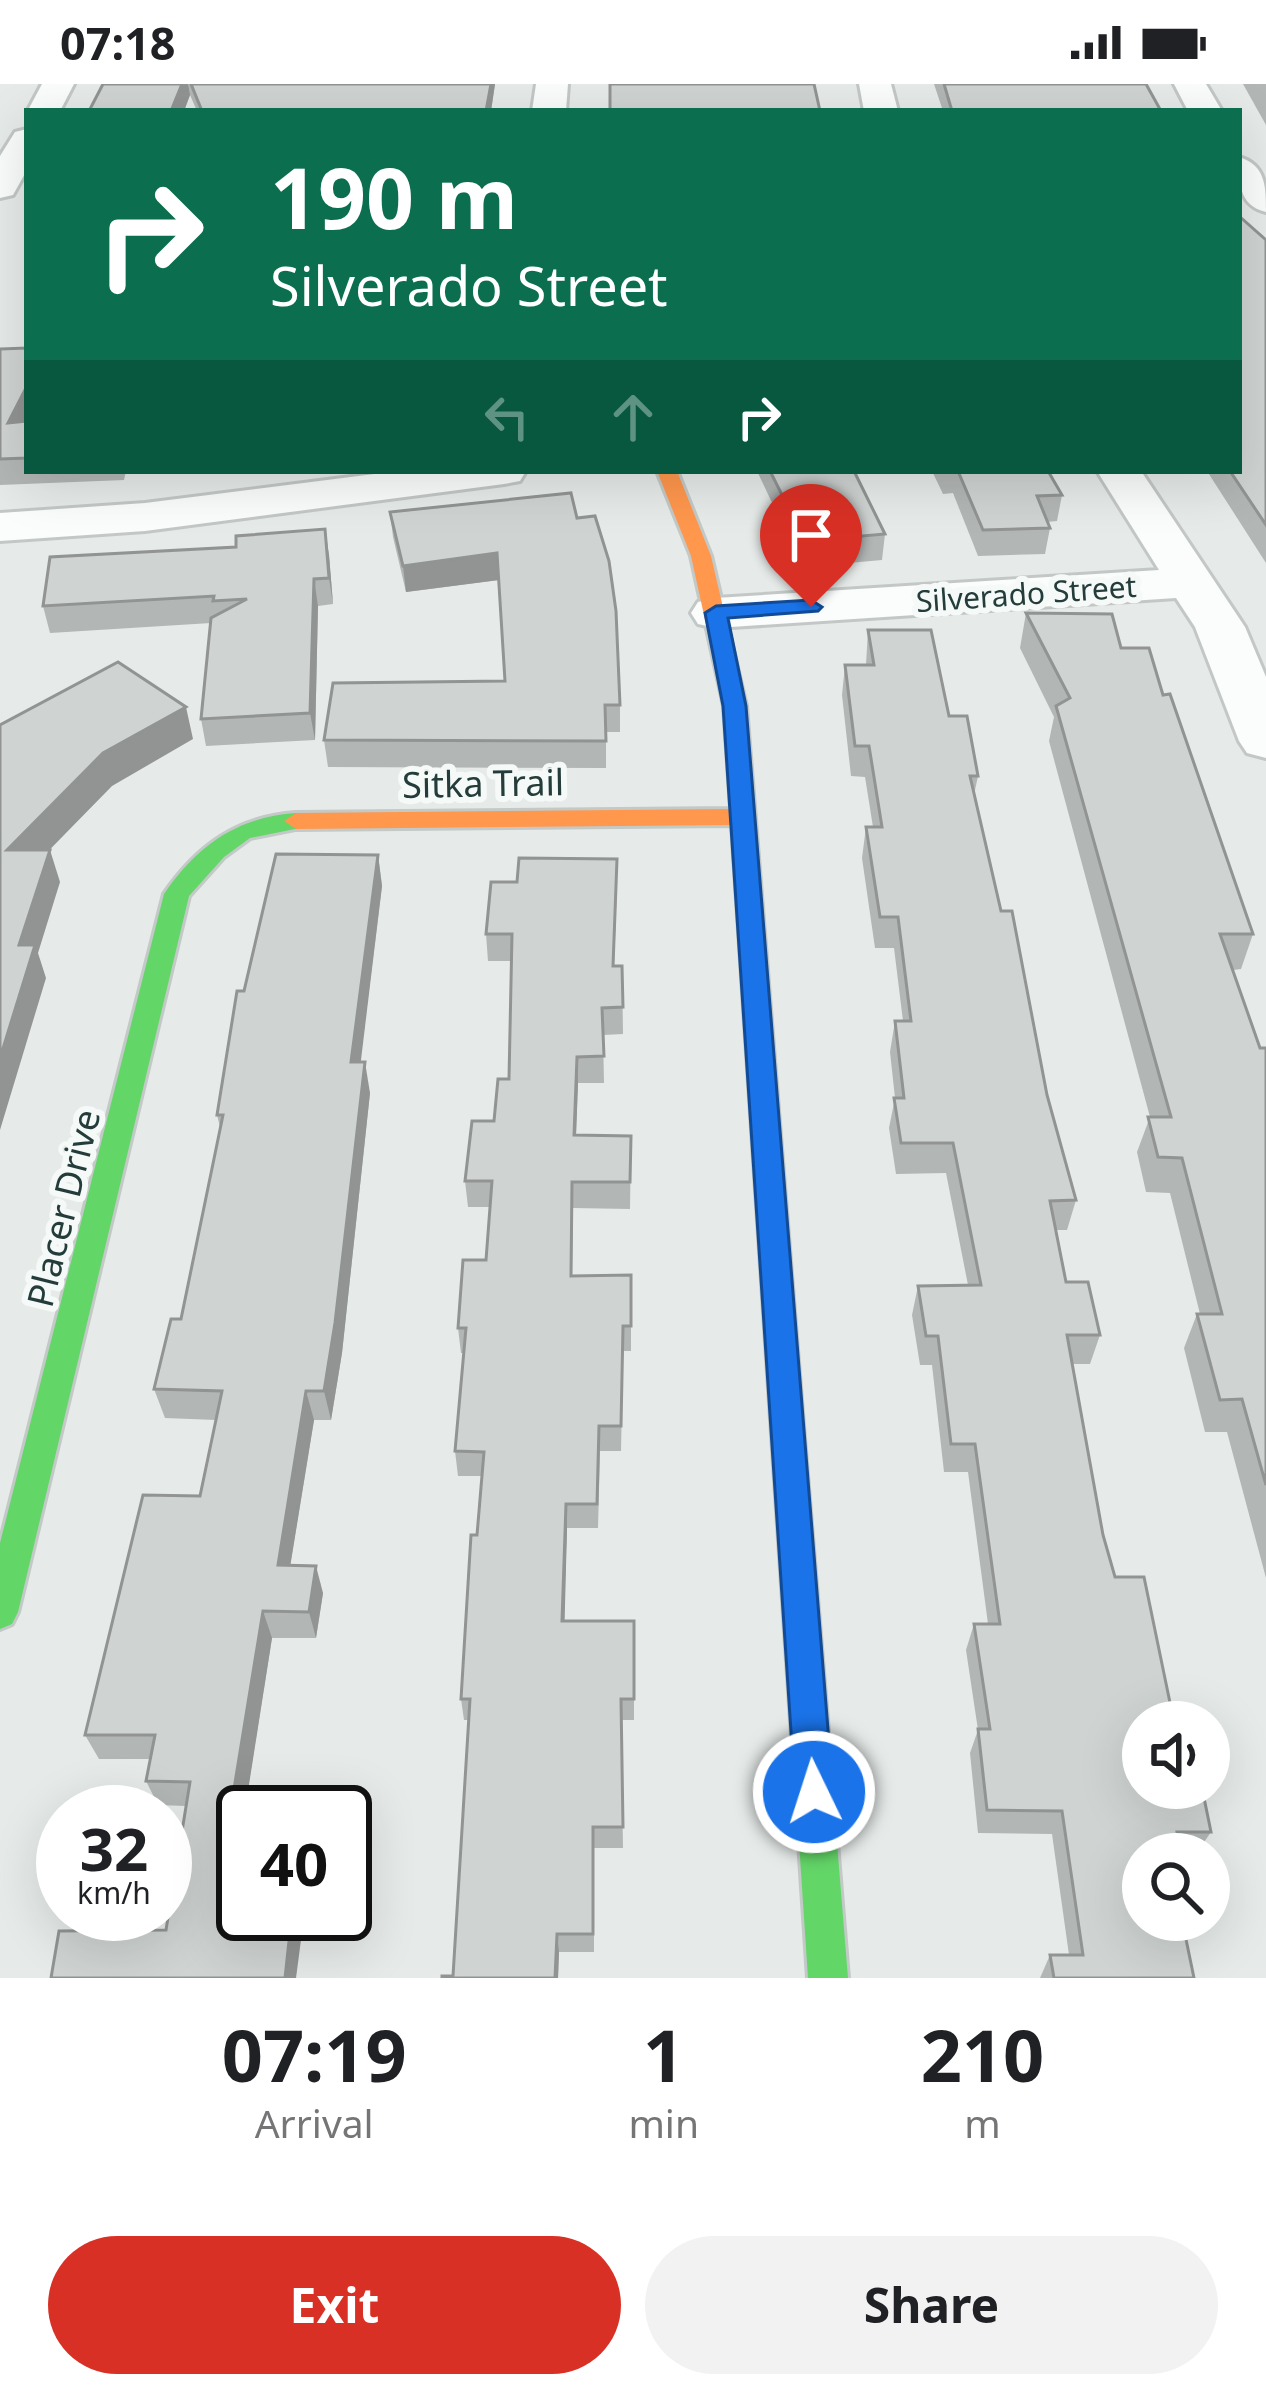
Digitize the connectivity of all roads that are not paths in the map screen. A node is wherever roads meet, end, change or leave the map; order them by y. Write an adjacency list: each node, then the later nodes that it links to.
1 (24, 144): 3 (street)
2 (1242, 172): 4 (street)
3 (0, 187)
4 (1266, 201)
5 (481, 474): 8 (street)
6 (669, 474): 10 (street)
7 (1121, 474): 9 (street)
8 (0, 527)
9 (1192, 582): 10 (street, Silverado Street); 11 (street)
10 (716, 613): 12 (street)
11 (1266, 741)
12 (742, 817): 13 (street, Sitka Trail); 15 (street)
13 (227, 837): 14 (street, Placer Drive)
14 (0, 1612)
15 (828, 1978)

